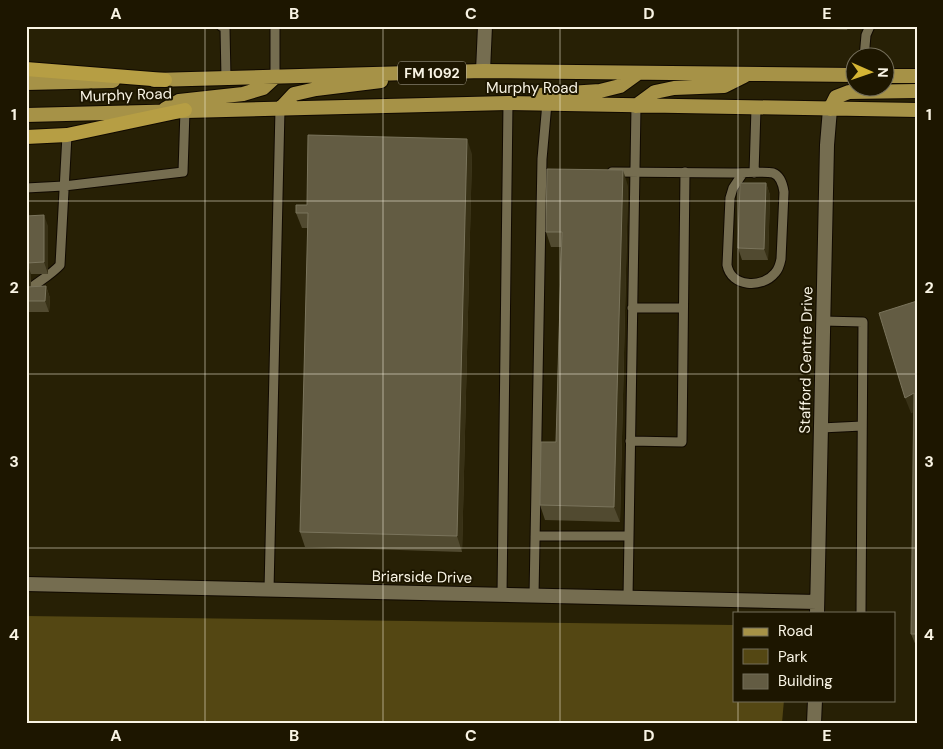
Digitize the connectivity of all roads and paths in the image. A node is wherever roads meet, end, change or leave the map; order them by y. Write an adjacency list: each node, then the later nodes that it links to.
1 (221, 26): 15 (lane)
2 (274, 26): 14 (lane)
3 (485, 26): 7 (street)
4 (870, 26): 5 (lane)
5 (865, 48)
6 (26, 69): 16 (highway)
7 (483, 71): 8 (main road, Murphy Road / FM 1092); 9 (main road, Murphy Road / FM 1092)
8 (638, 73): 10 (main road, Murphy Road / FM 1092); 19 (main road)
9 (397, 74): 14 (main road, Murphy Road / FM 1092); 23 (main road)
10 (748, 74): 11 (main road, Murphy Road / FM 1092); 21 (main road)
11 (846, 75)
12 (896, 76): 13 (main road)
13 (917, 76)
14 (274, 77): 15 (main road, Murphy Road / FM 1092); 27 (main road)
15 (226, 78): 16 (main road, Murphy Road / FM 1092)
16 (165, 80): 17 (main road, Murphy Road / FM 1092)
17 (30, 83)
18 (917, 91): 24 (main road)
19 (508, 102): 20 (main road, Murphy Road / FM 1092); 23 (main road, Murphy Road / FM 1092); 49 (lane)
20 (547, 103): 21 (main road, Murphy Road / FM 1092); 45 (lane)
21 (636, 106): 22 (main road, Murphy Road / FM 1092); 32 (lane)
22 (756, 108): 24 (main road, Murphy Road / FM 1092); 35 (lane)
23 (280, 109): 25 (main road, Murphy Road / FM 1092); 48 (lane)
24 (830, 109): 26 (main road, Murphy Road / FM 1092); 41 (street, Stafford Centre Drive)
25 (184, 110): 27 (main road, Murphy Road / FM 1092); 29 (highway); 36 (lane)
26 (917, 110)
27 (162, 111): 28 (main road, Murphy Road / FM 1092)
28 (26, 115)
29 (67, 135): 30 (highway); 36 (lane)
30 (26, 137)
31 (607, 172): 32 (lane)
32 (634, 172): 33 (lane); 39 (lane)
33 (685, 172): 34 (lane); 40 (lane)
34 (743, 173): 35 (lane); 35 (lane)
35 (754, 173)
36 (64, 186): 37 (lane); 38 (lane)
37 (26, 188)
38 (26, 295)
39 (632, 308): 40 (lane); 44 (lane)
40 (684, 308): 44 (lane)
41 (823, 321): 42 (lane); 43 (street, Stafford Centre Drive)
42 (862, 426): 43 (lane); 53 (lane)
43 (821, 428): 52 (street, Stafford Centre Drive)
44 (630, 441): 46 (lane)
45 (535, 536): 46 (lane); 50 (lane)
46 (628, 536): 51 (lane)
47 (26, 584): 48 (street, Briarside Drive)
48 (269, 590): 49 (street, Briarside Drive)
49 (502, 595): 50 (street, Briarside Drive)
50 (534, 596): 51 (street, Briarside Drive)
51 (628, 598): 52 (street, Briarside Drive)
52 (817, 608)
53 (860, 612)
54 (815, 702): 55 (street)
55 (814, 723)

